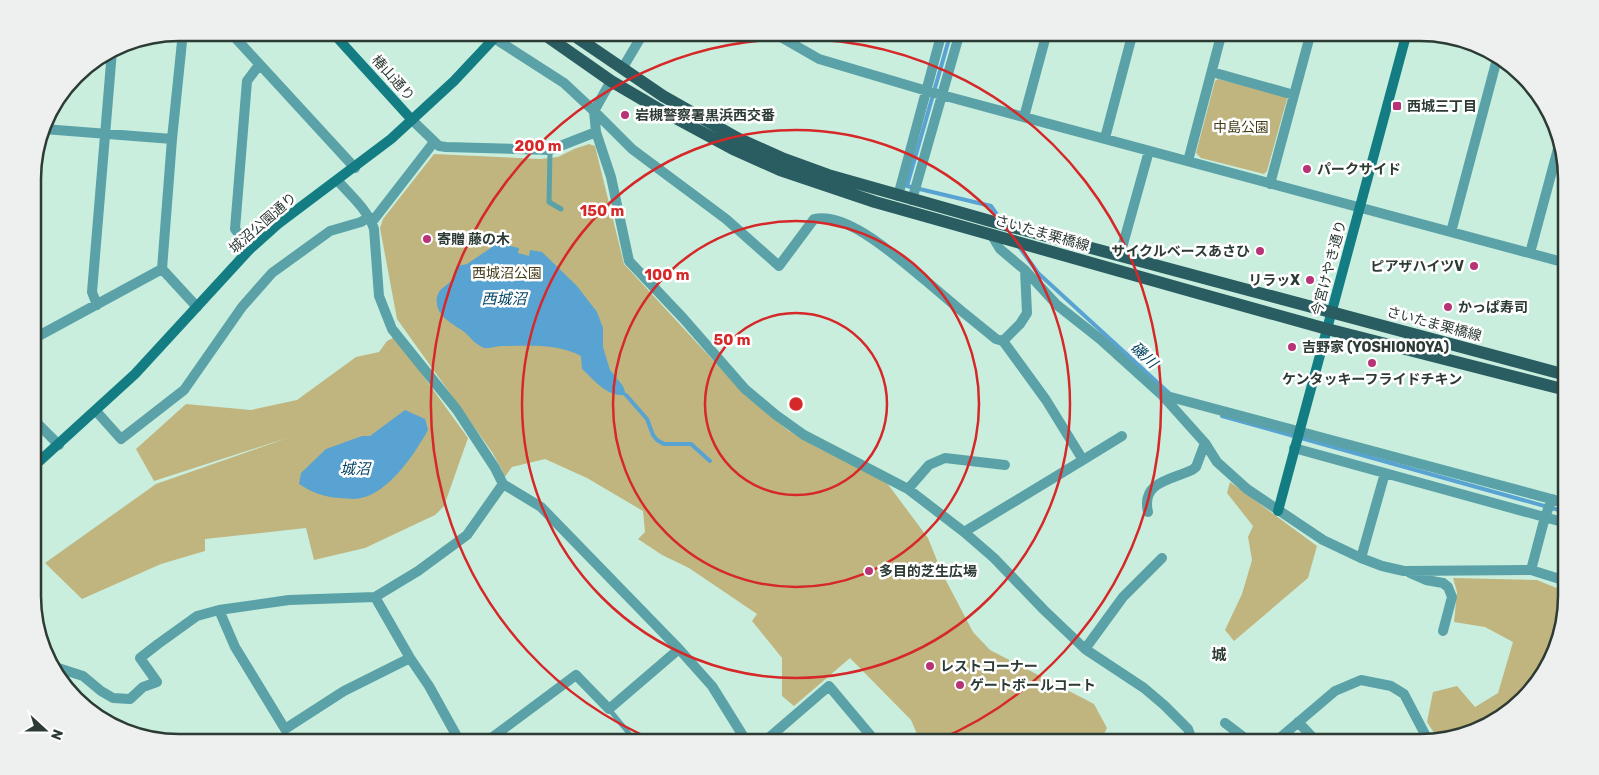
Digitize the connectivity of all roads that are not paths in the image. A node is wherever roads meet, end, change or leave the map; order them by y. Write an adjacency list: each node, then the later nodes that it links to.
1 (181, 41): 33 (street)
2 (238, 41): 19 (street)
3 (340, 41): 28 (street, 椿山通り)
4 (491, 41): 28 (street, 城沼公園通り)
5 (505, 41): 26 (street)
6 (553, 41): 22 (main road, さいたま栗橋線)
7 (582, 41): 20 (main road, さいたま栗橋線)
8 (639, 41): 20 (street)
9 (788, 41): 23 (street)
10 (940, 41): 23 (street)
11 (957, 41): 24 (street)
12 (1045, 41): 27 (street)
13 (1131, 41): 32 (street)
14 (1220, 41): 21 (street)
15 (1309, 41): 25 (street)
16 (1405, 41): 44 (street, 今宮けやき通り)
17 (111, 60): 31 (street)
18 (1496, 64): 47 (street)
19 (259, 65): 39 (street); 49 (street)
20 (622, 69): 42 (main road, さいたま栗橋線)
21 (1212, 72): 25 (street); 38 (street)
22 (611, 81): 26 (street); 48 (main road, さいたま栗橋線)
23 (927, 90): 24 (street); 42 (street)
24 (942, 95): 27 (street); 43 (street)
25 (1294, 95): 41 (street)
26 (594, 111): 30 (street); 60 (street)
27 (1024, 117): 32 (street)
28 (412, 120): 34 (street); 39 (street, 城沼公園通り)
29 (51, 130): 31 (street)
30 (596, 132): 35 (street); 76 (street)
31 (106, 135): 33 (street); 55 (street)
32 (1105, 138): 36 (street)
33 (172, 140): 53 (street)
34 (434, 142): 35 (street); 46 (street)
35 (550, 150): 45 (lane)
36 (1149, 151): 38 (street); 51 (street)
37 (1556, 157): 50 (street)
38 (1188, 161): 41 (street)
39 (354, 168): 40 (street, 城沼公園通り)
40 (338, 181): 46 (street); 49 (street, 城沼公園通り)
41 (1270, 184): 44 (street)
42 (898, 196): 43 (main road, さいたま栗橋線)
43 (912, 200): 51 (main road, さいたま栗橋線)
44 (1360, 208): 47 (street); 57 (street, 今宮けやき通り)
45 (561, 210)
46 (370, 220): 64 (street); 75 (street)
47 (1451, 232): 50 (street)
48 (991, 234): 54 (street); 58 (main road, さいたま栗橋線)
49 (250, 249): 56 (street, 城沼公園通り)
50 (1530, 253): 52 (street)
51 (1120, 256): 57 (main road, さいたま栗橋線)
52 (1558, 261)
53 (162, 269): 55 (street); 56 (street)
54 (1025, 270): 60 (street); 63 (street)
55 (97, 305): 59 (street)
56 (197, 307): 64 (street, 城沼公園通り)
57 (1332, 311): 58 (street, 今宮けやき通り); 61 (main road, さいたま栗橋線)
58 (1327, 329): 62 (main road, さいたま栗橋線); 66 (street, 今宮けやき通り)
59 (42, 334)
60 (1003, 341): 71 (street)
61 (1558, 373)
62 (1558, 388)
63 (1162, 395): 66 (street); 68 (street)
64 (96, 411): 69 (street, 城沼公園通り)
65 (41, 427): 69 (street)
66 (1299, 431): 70 (street, 今宮けやき通り); 77 (street)
67 (1122, 436): 71 (street)
68 (1205, 443): 79 (street); 80 (street)
69 (59, 445): 72 (street, 城沼公園通り)
70 (1294, 448): 74 (street); 79 (street, 今宮けやき通り)
71 (1083, 460): 83 (street)
72 (41, 461)
73 (1005, 465): 76 (street)
74 (1385, 473): 81 (street); 85 (street)
75 (503, 484): 89 (street); 92 (street)
76 (908, 489): 83 (street)
77 (1552, 499): 78 (street); 81 (street)
78 (1558, 501)
79 (1278, 511): 85 (street)
80 (1148, 512)
81 (1545, 517): 82 (street); 87 (street)
82 (1558, 521)
83 (964, 532): 93 (street)
84 (1162, 558): 93 (street)
85 (1361, 558): 86 (street)
86 (1404, 570): 87 (street); 91 (street)
87 (1531, 570): 88 (street)
88 (1558, 578)
89 (375, 597): 90 (street); 94 (street)
90 (219, 610): 94 (street); 95 (street)
91 (1443, 631)
92 (679, 649): 96 (street); 108 (street)
93 (1085, 649): 100 (street)
94 (410, 658): 105 (street)
95 (64, 670)
96 (609, 709): 106 (street); 107 (lane)
97 (1298, 722): 102 (street); 103 (street); 104 (street)
98 (1225, 723): 101 (street)
99 (869, 733): 109 (street)
100 (1190, 733)
101 (1238, 733)
102 (1285, 733)
103 (1309, 733)
104 (1424, 733)
105 (455, 734)
106 (497, 734)
107 (629, 734)
108 (742, 734)
109 (774, 734)

